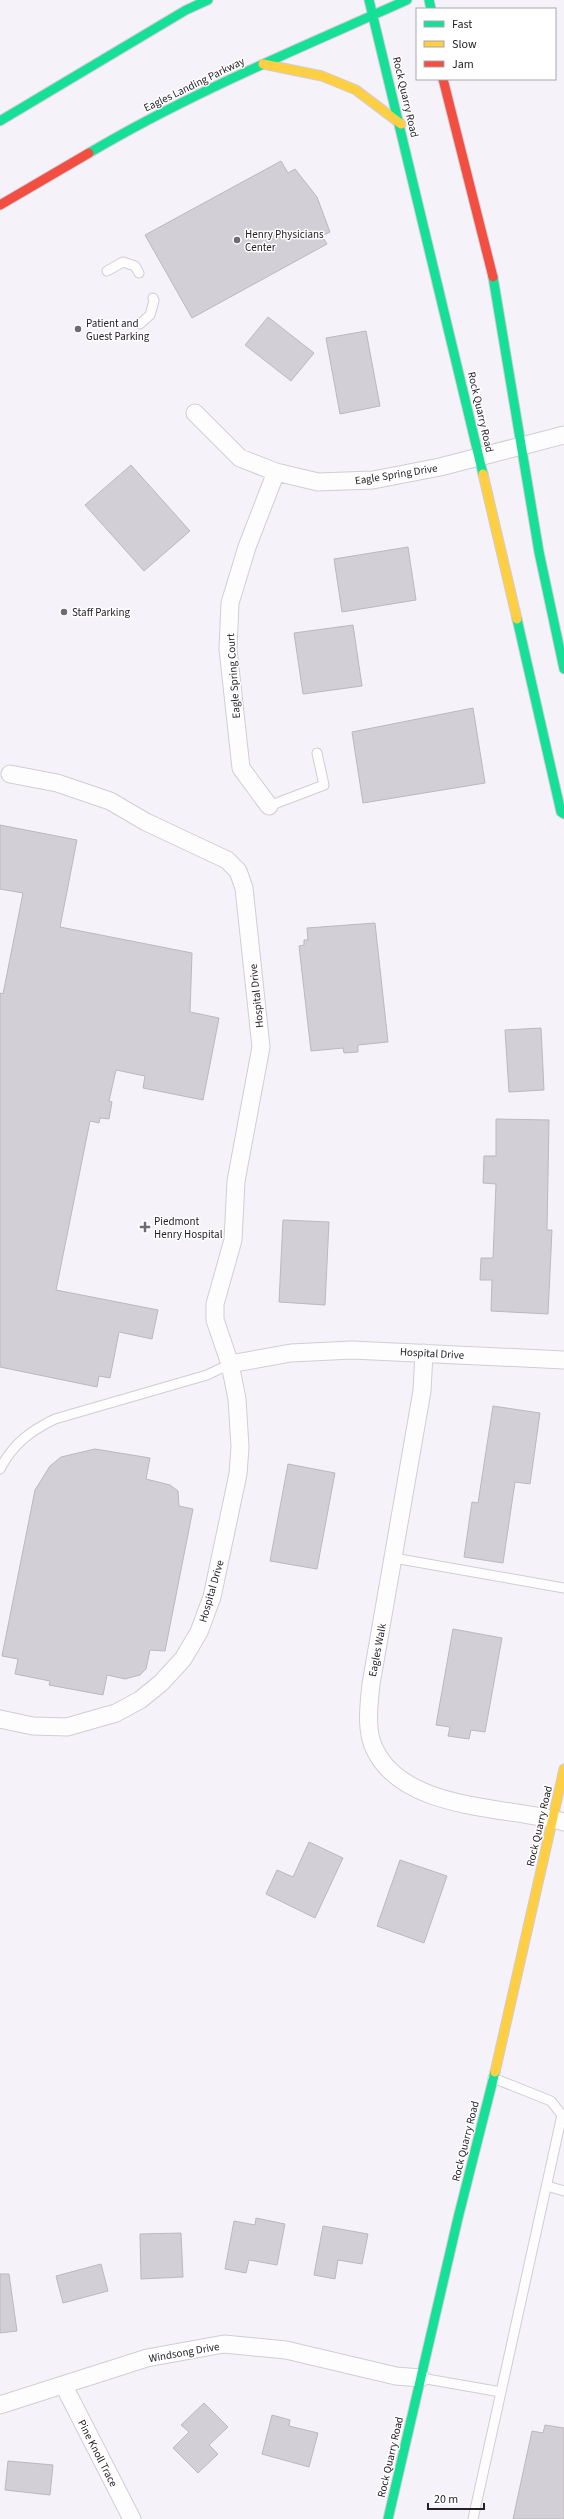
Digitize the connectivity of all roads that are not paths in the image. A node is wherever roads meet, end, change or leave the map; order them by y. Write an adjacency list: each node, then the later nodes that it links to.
1 (208, 0): 7 (street)
2 (370, 0): 4 (street, Rock Quarry Road)
3 (407, 0): 4 (street, Eagles Landing Parkway)
4 (373, 15): 5 (street, Eagles Landing Parkway); 8 (street, Rock Quarry Road)
5 (263, 64): 8 (street); 9 (street, Eagles Landing Parkway)
6 (443, 80): 16 (street)
7 (0, 121)
8 (401, 124): 17 (street, Rock Quarry Road)
9 (0, 205)
10 (107, 271): 11 (lane)
11 (139, 273)
12 (152, 298): 13 (lane)
13 (140, 324)
14 (195, 413): 18 (street, Eagle Spring Drive)
15 (564, 435): 16 (street, Eagle Spring Drive)
16 (520, 446): 17 (street, Eagle Spring Drive); 19 (street)
17 (478, 456): 18 (street, Eagle Spring Drive); 23 (street, Rock Quarry Road)
18 (276, 472): 22 (street, Eagle Spring Court)
19 (564, 669)
20 (317, 753): 22 (lane)
21 (10, 774): 26 (street, Hospital Drive)
22 (270, 806)
23 (564, 814)
24 (424, 1353): 25 (street, Hospital Drive); 26 (street, Hospital Drive); 28 (street, Eagles Walk)
25 (564, 1360)
26 (230, 1364): 27 (lane, Hospital Drive); 30 (street, Hospital Drive)
27 (0, 1469)
28 (394, 1558): 29 (lane); 32 (street, Eagles Walk)
29 (564, 1588)
30 (0, 1719)
31 (564, 1769): 32 (street, Rock Quarry Road)
32 (559, 1820): 33 (street, Rock Quarry Road)
33 (493, 2078): 34 (lane); 37 (street, Rock Quarry Road)
34 (563, 2114): 35 (lane)
35 (547, 2186): 36 (lane); 39 (lane)
36 (564, 2191)
37 (421, 2378): 38 (street, Windsong Drive); 39 (lane); 42 (street, Rock Quarry Road)
38 (64, 2386): 40 (street, Windsong Drive); 41 (street, Pine Knoll Trace)
39 (501, 2392): 43 (lane)
40 (0, 2405)
41 (132, 2519)
42 (388, 2519)
43 (473, 2519)

